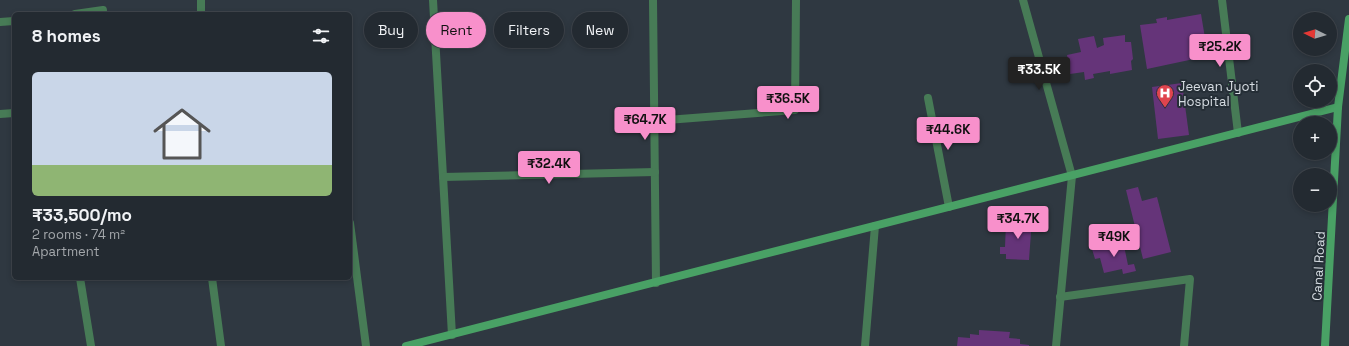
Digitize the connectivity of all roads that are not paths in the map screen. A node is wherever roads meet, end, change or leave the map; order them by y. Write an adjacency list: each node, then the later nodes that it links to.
1 (201, 0): 9 (street)
2 (433, 0): 21 (street)
3 (653, 0): 17 (street)
4 (796, 0): 17 (street)
5 (1023, 0): 20 (street)
6 (1222, 0): 18 (street)
7 (103, 10): 8 (street)
8 (89, 12)
9 (201, 12)
10 (1349, 19): 14 (street, Canal Road)
11 (12, 21): 12 (street)
12 (0, 22)
13 (928, 98): 22 (street)
14 (1338, 107): 18 (street); 37 (street, Canal Road)
15 (12, 113): 16 (street)
16 (0, 114)
17 (654, 121): 19 (street)
18 (1238, 133): 20 (street)
19 (655, 172): 21 (street); 27 (street)
20 (1072, 176): 22 (street); 28 (street)
21 (443, 177): 29 (street)
22 (949, 207): 23 (street)
23 (875, 226): 27 (street); 34 (street)
24 (352, 238): 32 (street)
25 (80, 280): 30 (street)
26 (212, 280): 31 (street)
27 (656, 283): 29 (street)
28 (1060, 297): 35 (street); 36 (street)
29 (452, 335): 33 (street)
30 (92, 346)
31 (221, 346)
32 (366, 346)
33 (406, 346)
34 (865, 346)
35 (1056, 346)
36 (1184, 346)
37 (1325, 346)

